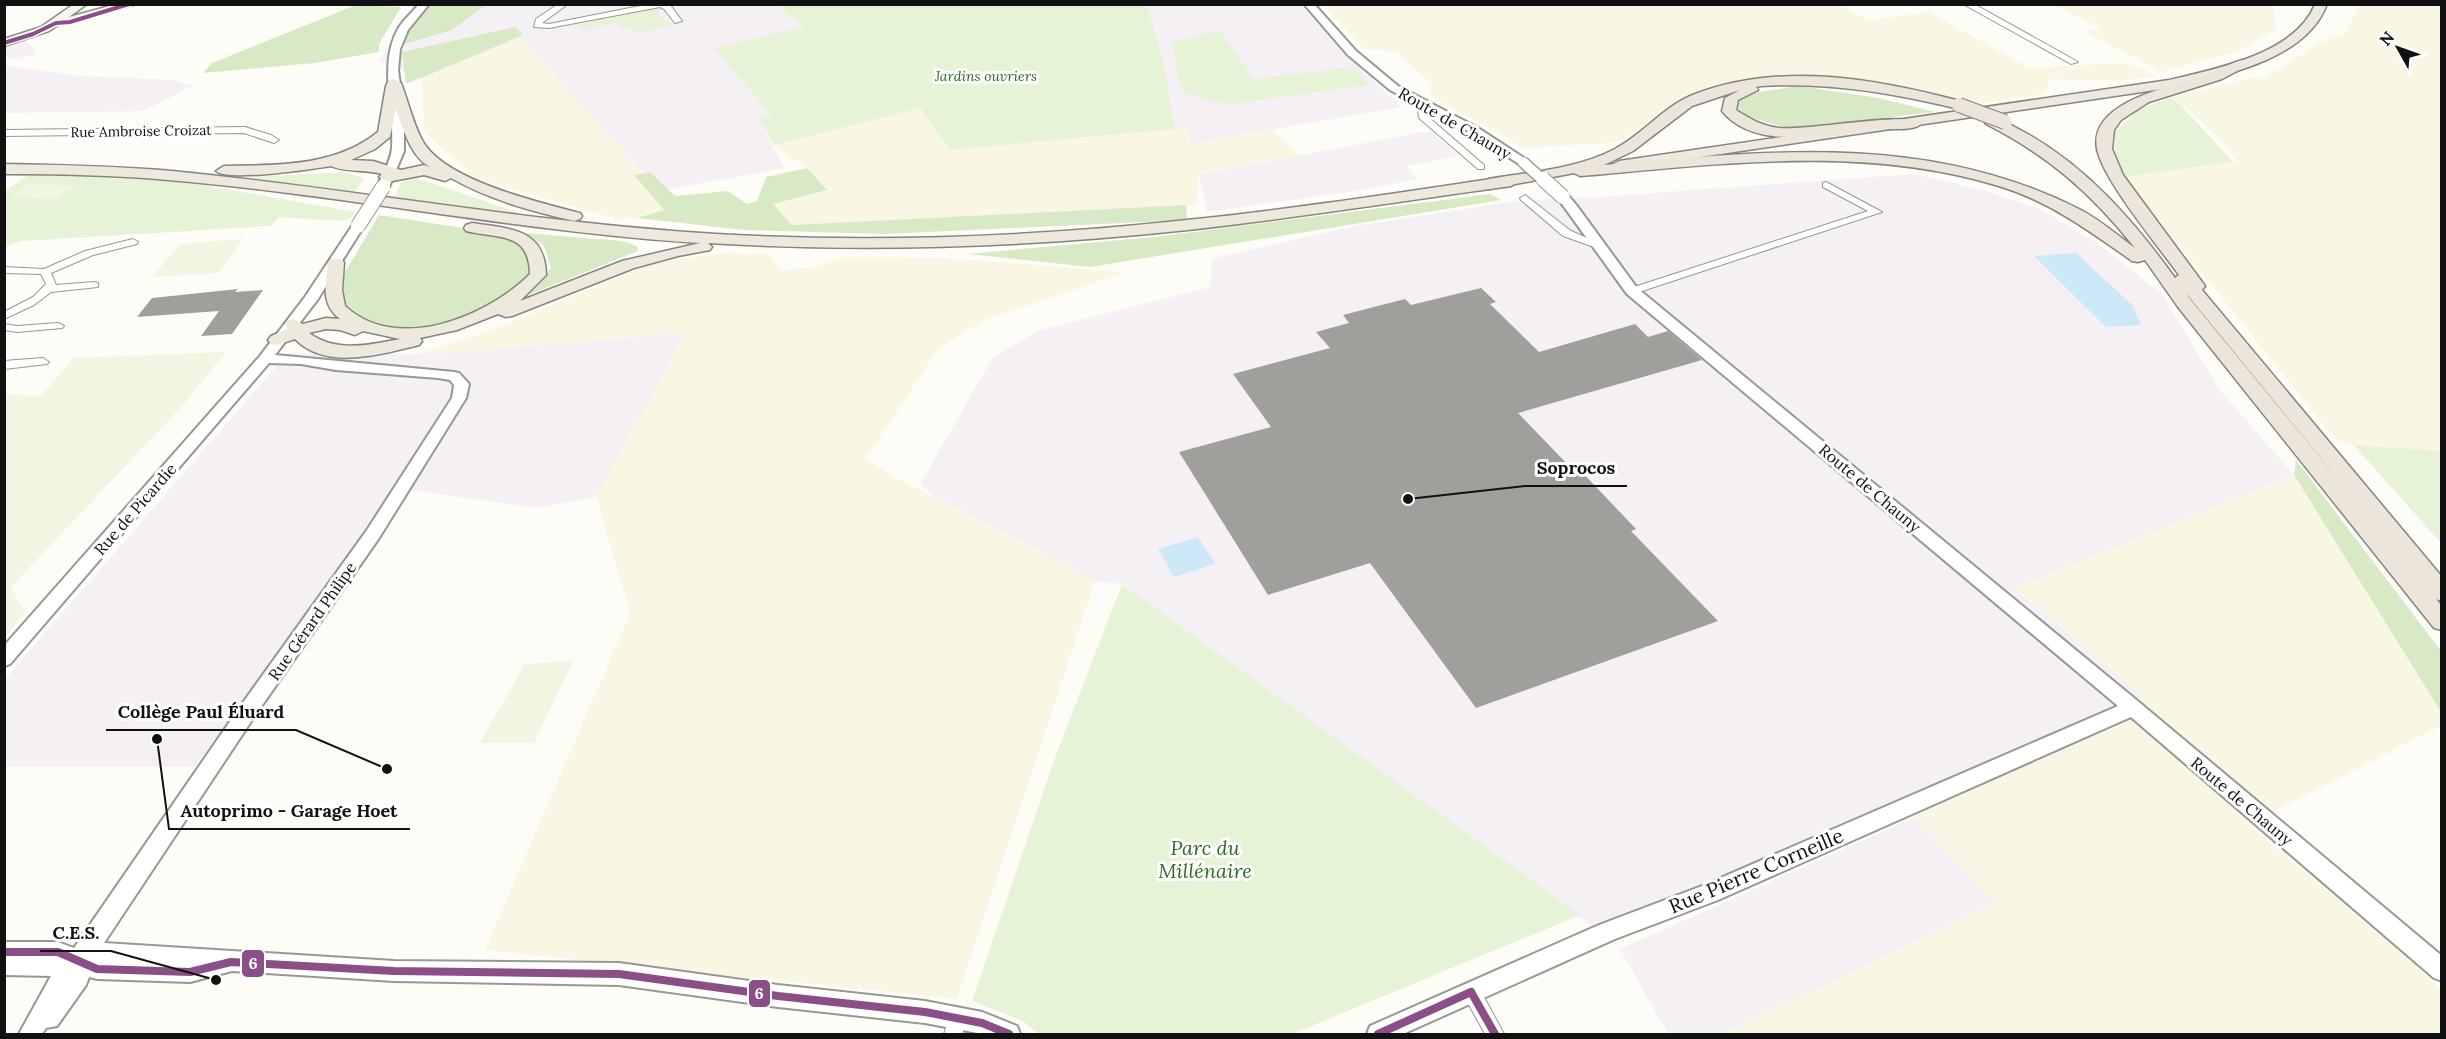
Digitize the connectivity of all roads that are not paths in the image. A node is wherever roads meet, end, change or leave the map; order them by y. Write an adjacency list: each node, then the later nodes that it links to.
1 (82, 4): 9 (main road)
2 (132, 4): 9 (main road)
3 (424, 4): 13 (street, Rue de Picardie)
4 (564, 4): 8 (street)
5 (1308, 4): 14 (street, Route de Chauny)
6 (1967, 4): 11 (street)
7 (2321, 4): 12 (main road)
8 (678, 21)
9 (56, 23): 10 (main road)
10 (4, 43)
11 (2074, 62)
12 (2243, 64): 17 (main road); 45 (highway)
13 (394, 83): 20 (main road); 26 (street, Rue de Picardie); 29 (main road)
14 (1420, 103): 21 (street); 34 (street, Route de Chauny, bridge)
15 (1956, 106): 16 (highway, bridge); 17 (highway); 27 (highway)
16 (1998, 121): 41 (highway); 45 (highway)
17 (1915, 123): 23 (main road)
18 (4, 133): 19 (street, Rue Ambroise Croizat)
19 (274, 140)
20 (309, 164): 24 (main road); 26 (main road)
21 (1481, 167)
22 (4, 169): 24 (main road)
23 (1580, 171): 27 (main road); 41 (highway)
24 (127, 172): 25 (main road)
25 (164, 175): 31 (main road); 46 (main road)
26 (390, 177): 29 (main road); 35 (street, Rue de Picardie, bridge)
27 (1489, 184): 32 (main road)
28 (1827, 185): 40 (street)
29 (482, 189): 31 (main road)
30 (1525, 198): 34 (street)
31 (705, 238): 32 (main road)
32 (807, 241): 48 (main road)
33 (133, 242): 37 (street)
34 (1600, 246): 40 (street, Route de Chauny)
35 (336, 263): 46 (main road); 47 (street, Rue de Picardie)
36 (4, 270): 37 (street)
37 (45, 272): 39 (street)
38 (94, 285): 39 (street)
39 (48, 289): 42 (street)
40 (1632, 291): 57 (street, Route de Chauny)
41 (2184, 303): 55 (highway)
42 (4, 316)
43 (58, 326): 44 (street)
44 (4, 327)
45 (2225, 327): 54 (highway)
46 (391, 332): 47 (main road)
47 (290, 333): 48 (main road); 49 (street); 52 (street, Rue de Picardie)
48 (319, 348): 49 (main road)
49 (292, 360): 52 (street, Rue Gérard Philipe); 53 (street, Rue Gérard Philipe)
50 (43, 362): 51 (street)
51 (4, 365)
52 (260, 366): 53 (street, Rue Gérard Philipe); 56 (street, Rue de Picardie)
53 (336, 366): 59 (street, Rue Gérard Philipe)
54 (2442, 593)
55 (2442, 622)
56 (4, 659)
57 (2133, 708): 61 (street, Route de Chauny); 62 (street, Rue Pierre Corneille)
58 (4, 951): 59 (street)
59 (79, 960): 60 (street); 63 (street); 64 (street); 65 (street)
60 (4, 965)
61 (2442, 971)
62 (1471, 992): 67 (street, Rue Pierre Corneille); 68 (street)
63 (956, 1027): 66 (street)
64 (30, 1035)
65 (36, 1035)
66 (1009, 1035)
67 (1378, 1035)
68 (1495, 1035)

